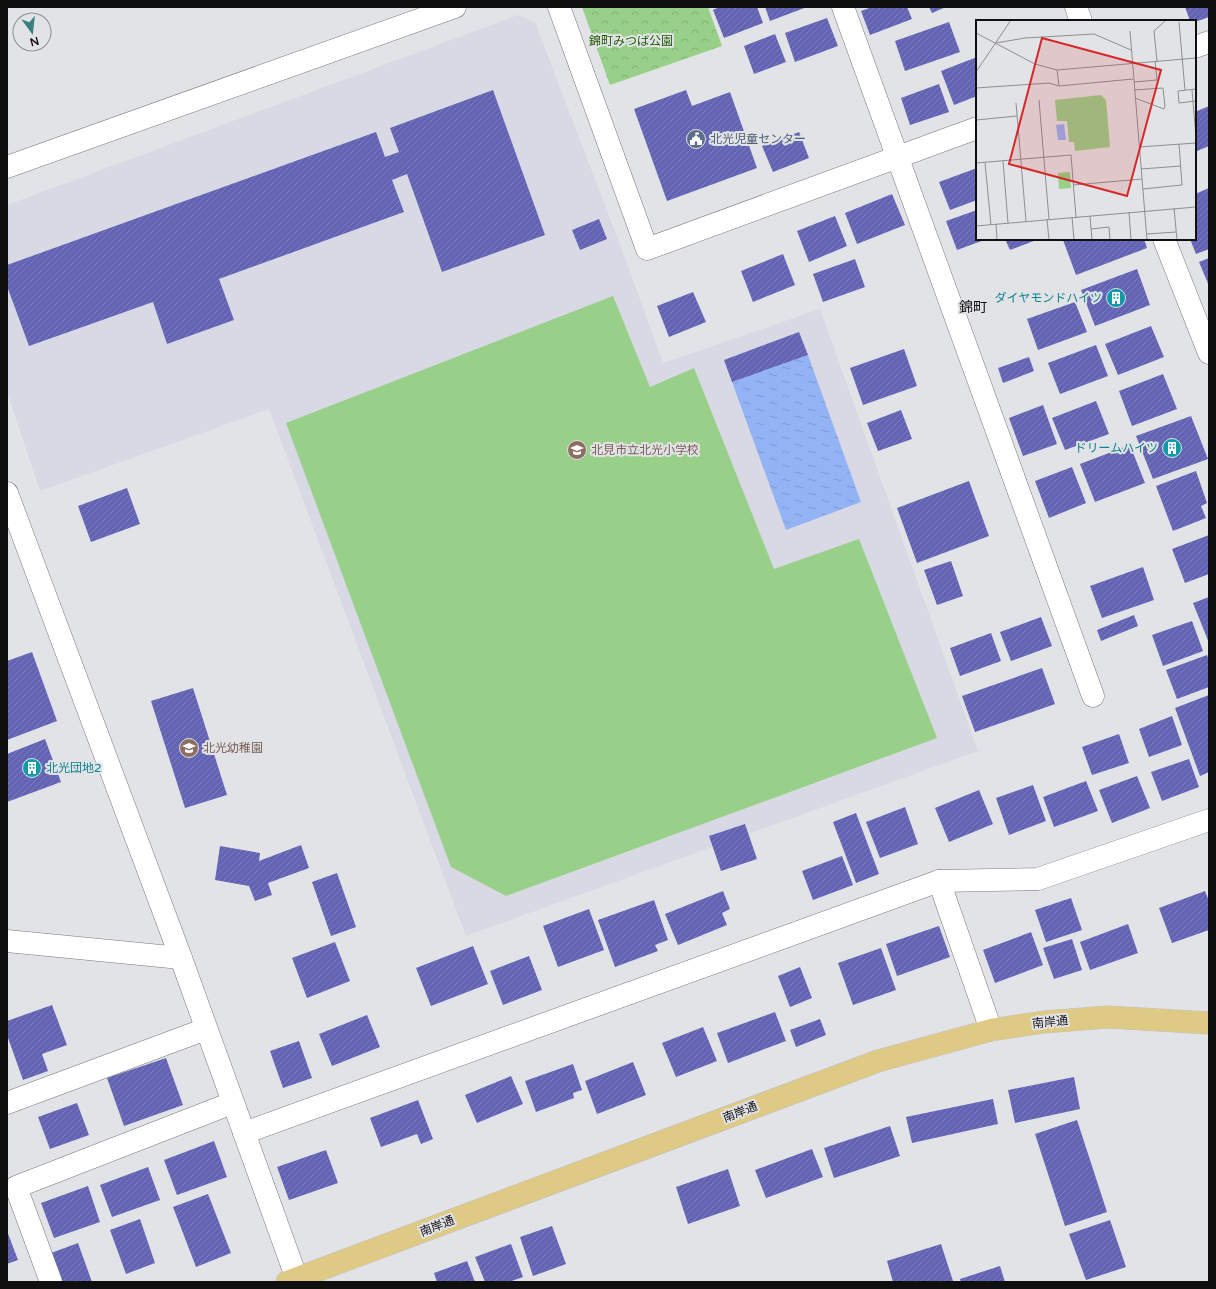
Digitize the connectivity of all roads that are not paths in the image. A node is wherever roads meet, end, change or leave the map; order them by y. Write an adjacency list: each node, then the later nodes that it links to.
1 (455, 7): 10 (street)
2 (559, 7): 9 (street)
3 (843, 7): 9 (street)
4 (1076, 7): 5 (street)
5 (1081, 20)
6 (1209, 42): 7 (street)
7 (1196, 47)
8 (976, 128): 9 (street)
9 (896, 158): 14 (street)
10 (7, 167)
11 (1164, 240): 12 (street)
12 (1209, 353)
13 (8, 497): 18 (street)
14 (1093, 696)
15 (1209, 820): 16 (street)
16 (939, 881): 21 (street); 24 (street)
17 (7, 941): 18 (street)
18 (181, 958): 20 (street)
19 (1209, 1023): 21 (main road, 南岸通)
20 (206, 1029): 22 (street); 23 (street)
21 (991, 1030): 25 (main road, 南岸通)
22 (7, 1103)
23 (232, 1103): 24 (street); 26 (street)
24 (244, 1133): 25 (street)
25 (294, 1281)
26 (51, 1282)

